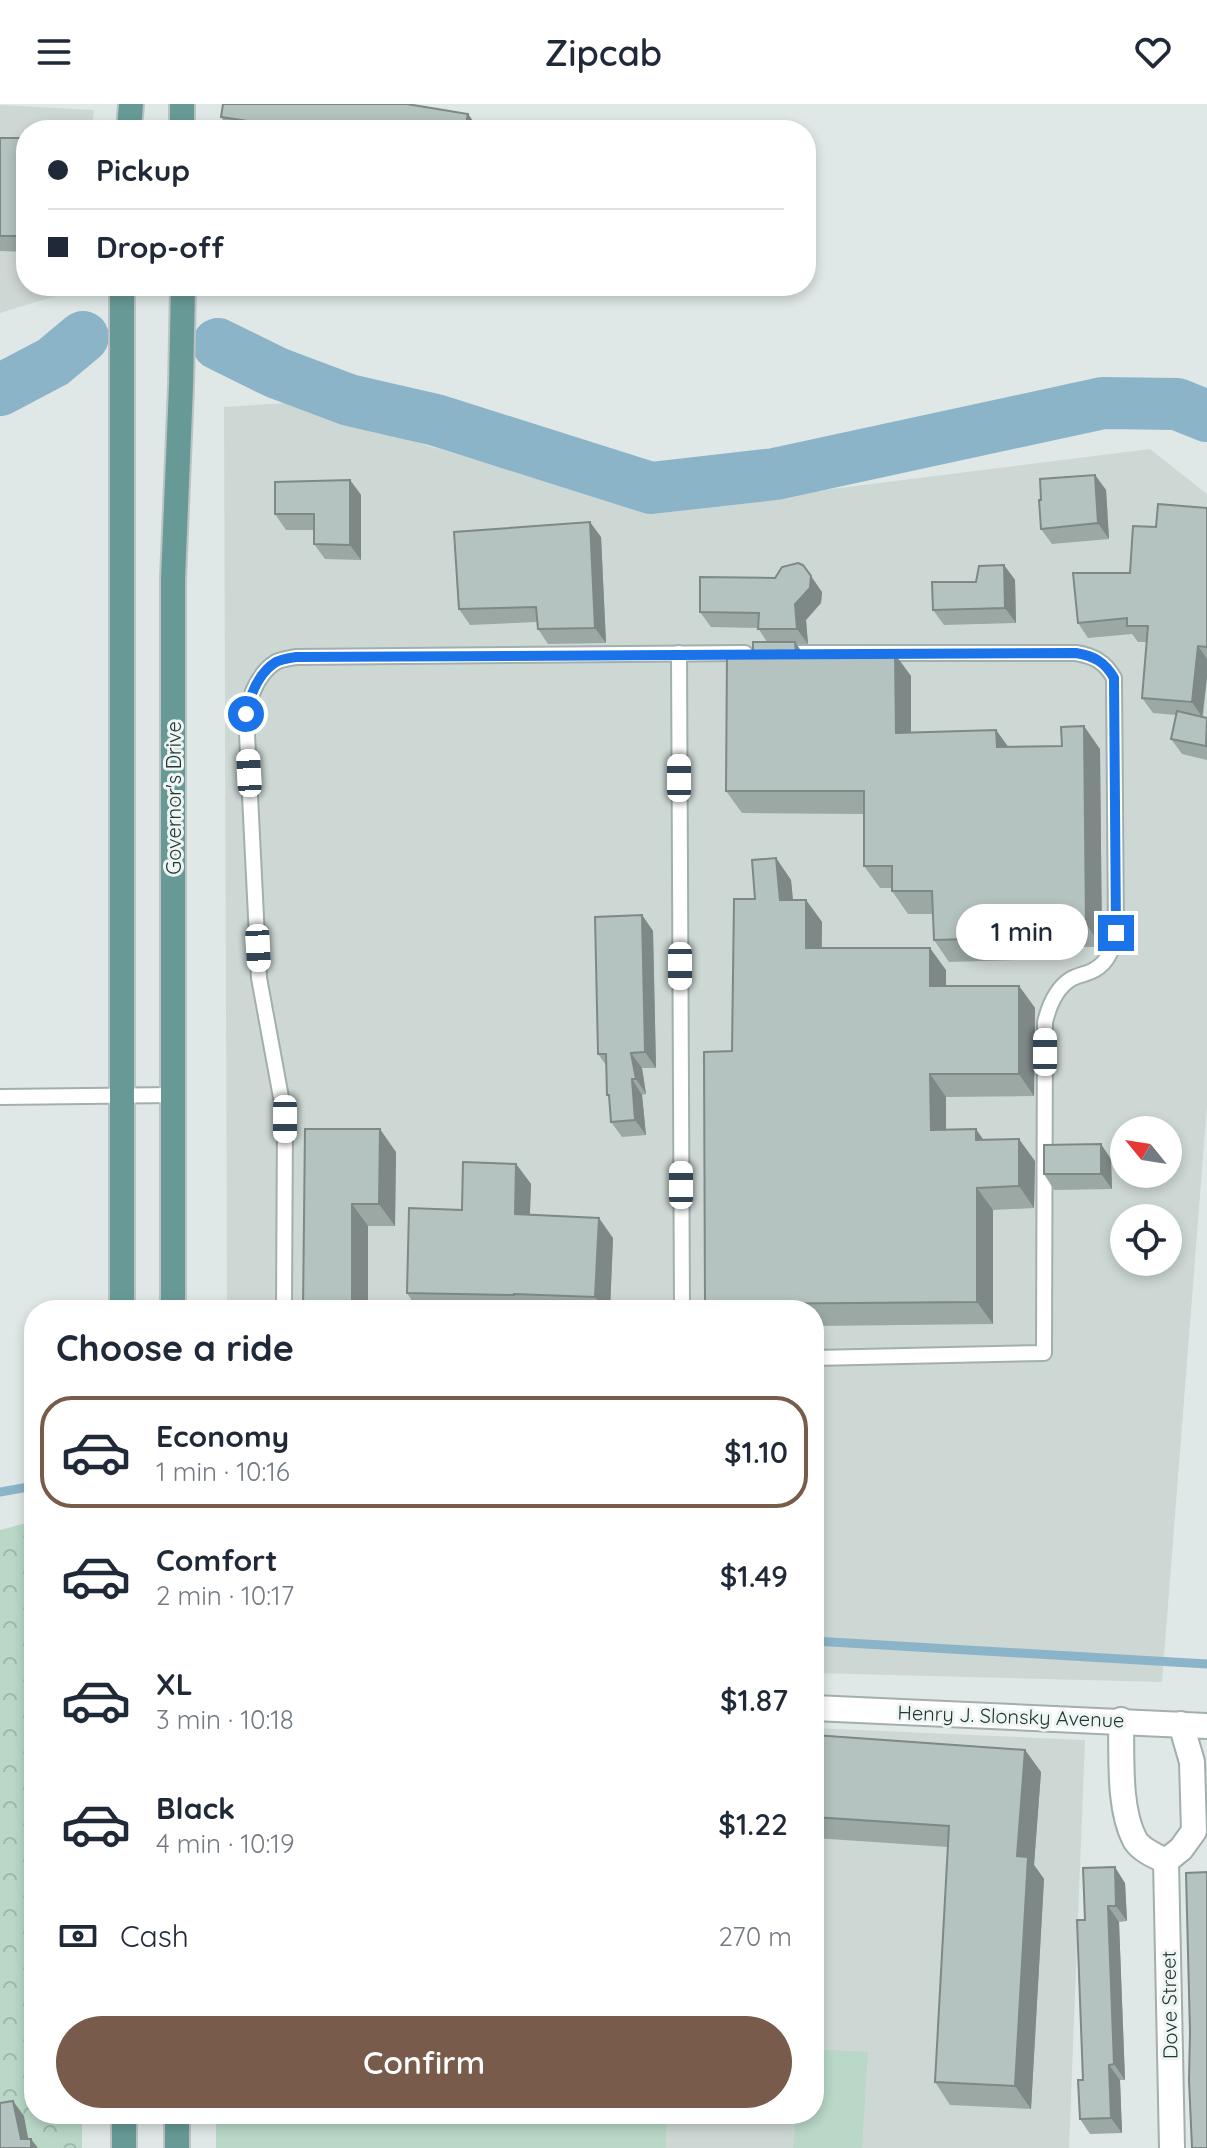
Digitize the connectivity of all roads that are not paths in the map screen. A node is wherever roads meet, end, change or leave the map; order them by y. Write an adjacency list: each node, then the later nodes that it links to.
1 (122, 296): 6 (main road)
2 (182, 296): 7 (main road, Governor's Drive)
3 (679, 653): 4 (lane); 11 (lane); 12 (lane)
4 (758, 653)
5 (774, 653): 13 (lane)
6 (121, 1095): 7 (lane); 8 (lane); 9 (main road)
7 (173, 1095): 10 (main road, Governor's Drive)
8 (0, 1097)
9 (122, 1300)
10 (173, 1300)
11 (284, 1300)
12 (682, 1300)
13 (824, 1358)
14 (824, 1708): 15 (street, Henry J. Slonsky Avenue)
15 (1121, 1720): 16 (street, Henry J. Slonsky Avenue); 19 (street)
16 (1181, 1724): 17 (street, Henry J. Slonsky Avenue); 18 (street)
17 (1207, 1726)
18 (1201, 1831): 19 (street)
19 (1166, 1861): 24 (street, Dove Street)
20 (124, 2124): 22 (main road)
21 (177, 2124): 23 (main road)
22 (124, 2148)
23 (177, 2148)
24 (1172, 2148)

